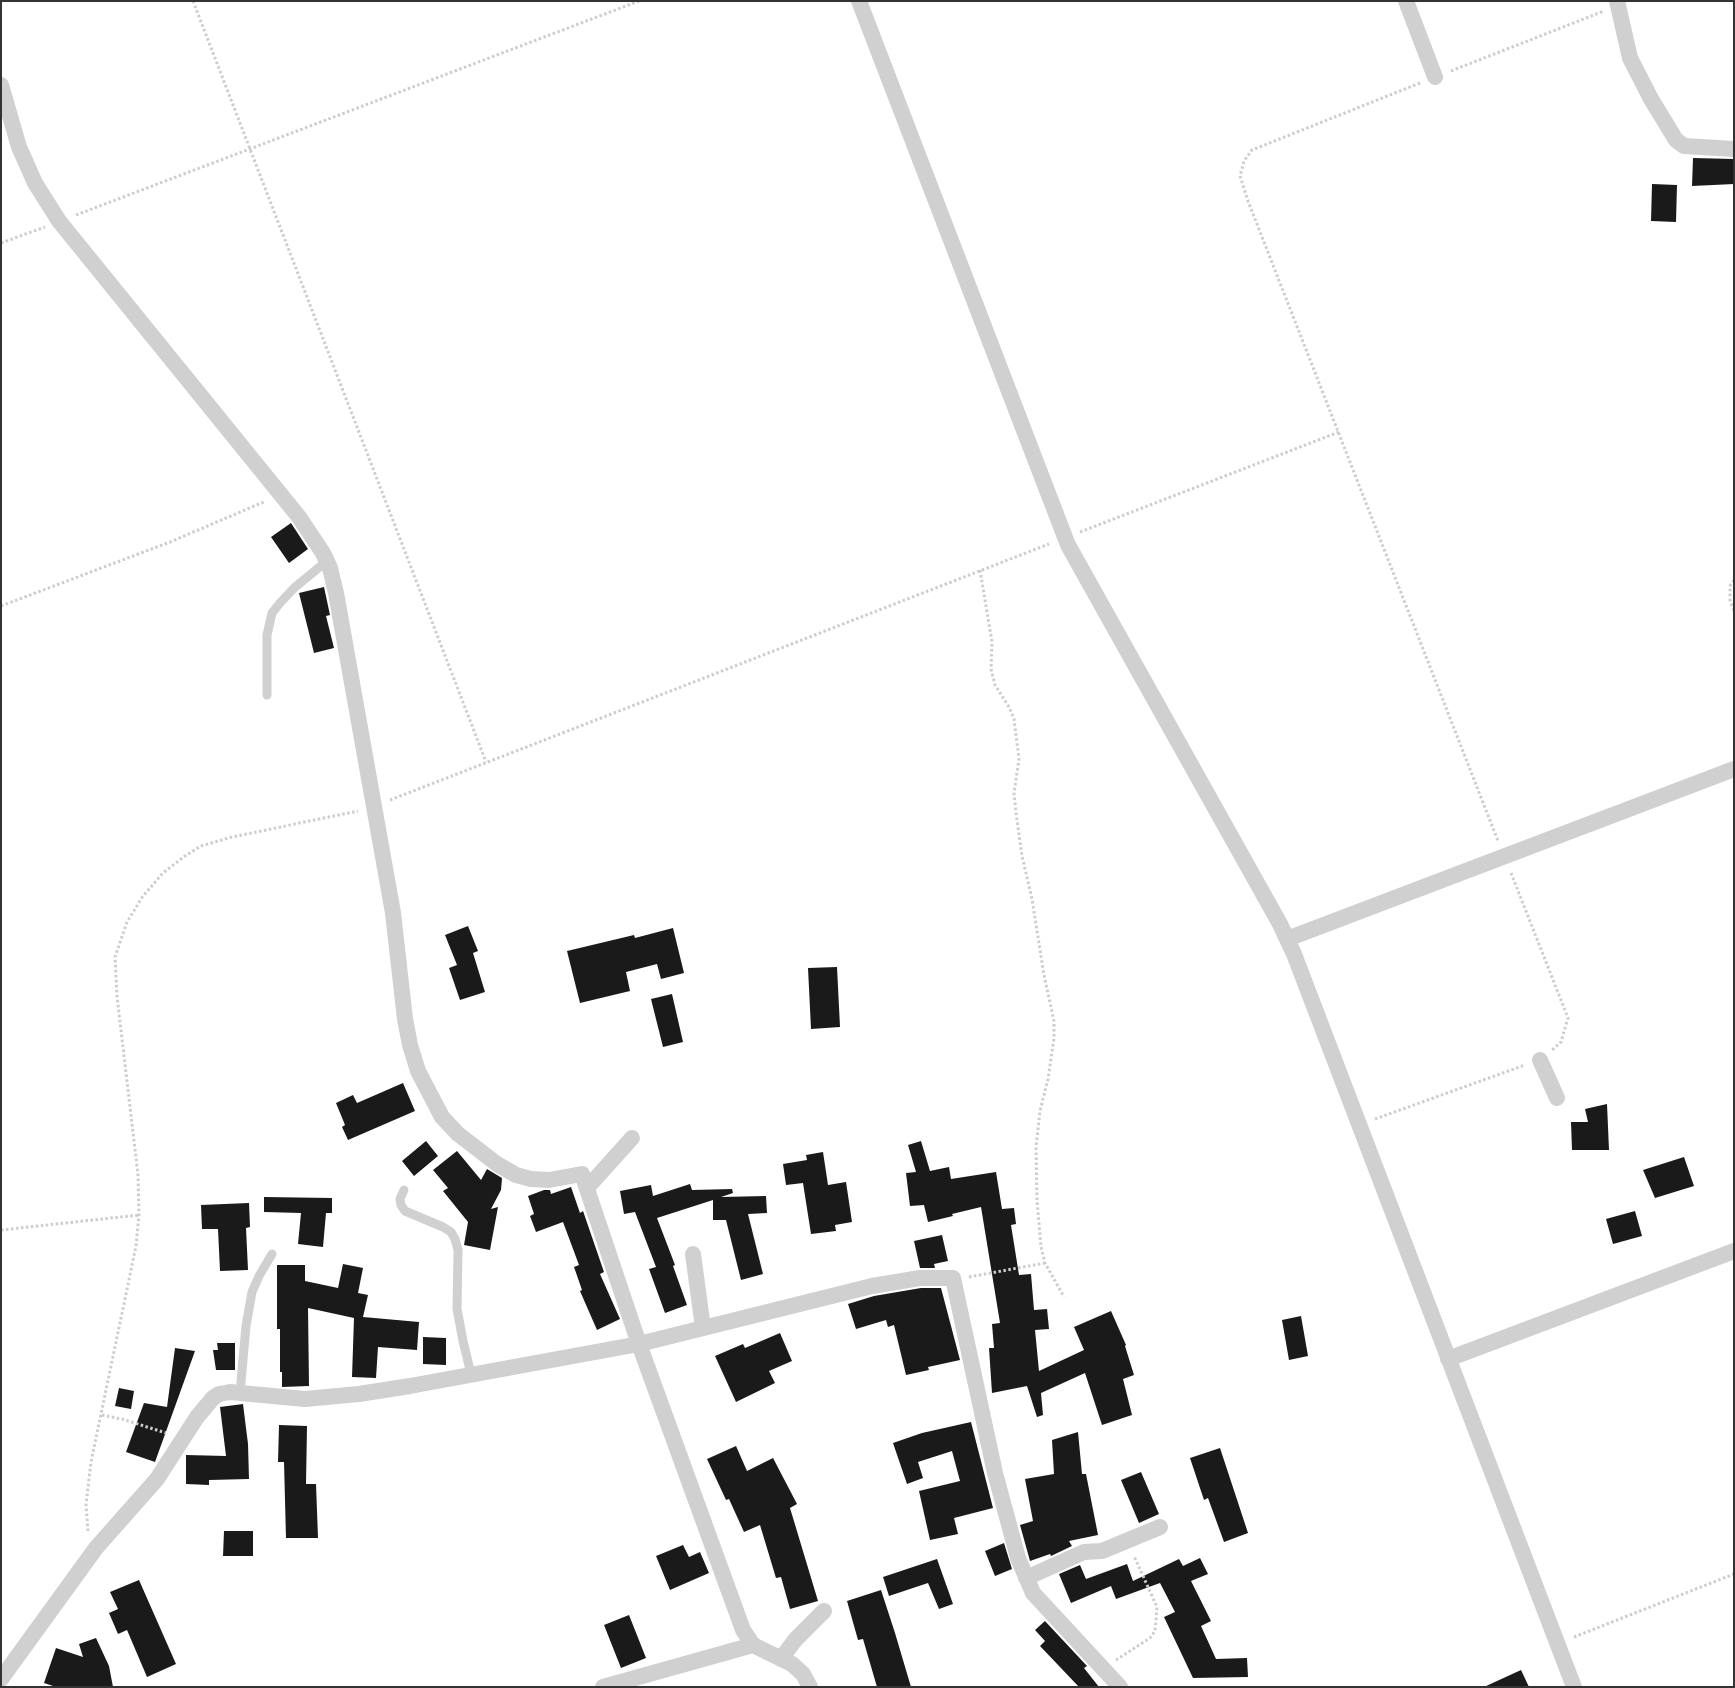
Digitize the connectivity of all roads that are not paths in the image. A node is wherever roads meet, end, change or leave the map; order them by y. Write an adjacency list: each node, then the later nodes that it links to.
1 (859, 1): 10 (street)
2 (1406, 1): 4 (street)
3 (1618, 3): 6 (street)
4 (1435, 77)
5 (1, 86): 7 (street)
6 (1734, 149)
7 (327, 561): 8 (lane); 14 (street)
8 (267, 695)
9 (1734, 769): 10 (street)
10 (1287, 939): 21 (street)
11 (1540, 1060): 12 (street)
12 (1557, 1098)
13 (632, 1138): 14 (street)
14 (587, 1188): 20 (street)
15 (404, 1190): 22 (lane)
16 (1734, 1252): 21 (street)
17 (272, 1254): 23 (lane)
18 (693, 1254): 19 (street)
19 (703, 1328): 20 (street); 25 (street)
20 (639, 1344): 22 (street); 27 (street)
21 (1448, 1359): 33 (street)
22 (471, 1374): 23 (street)
23 (240, 1393): 29 (street)
24 (1160, 1527): 25 (street)
25 (1026, 1578): 32 (street)
26 (824, 1611): 28 (street)
27 (753, 1645): 28 (street); 30 (street)
28 (781, 1659): 31 (street)
29 (1, 1680)
30 (603, 1687)
31 (810, 1687)
32 (1120, 1687)
33 (1574, 1687)

